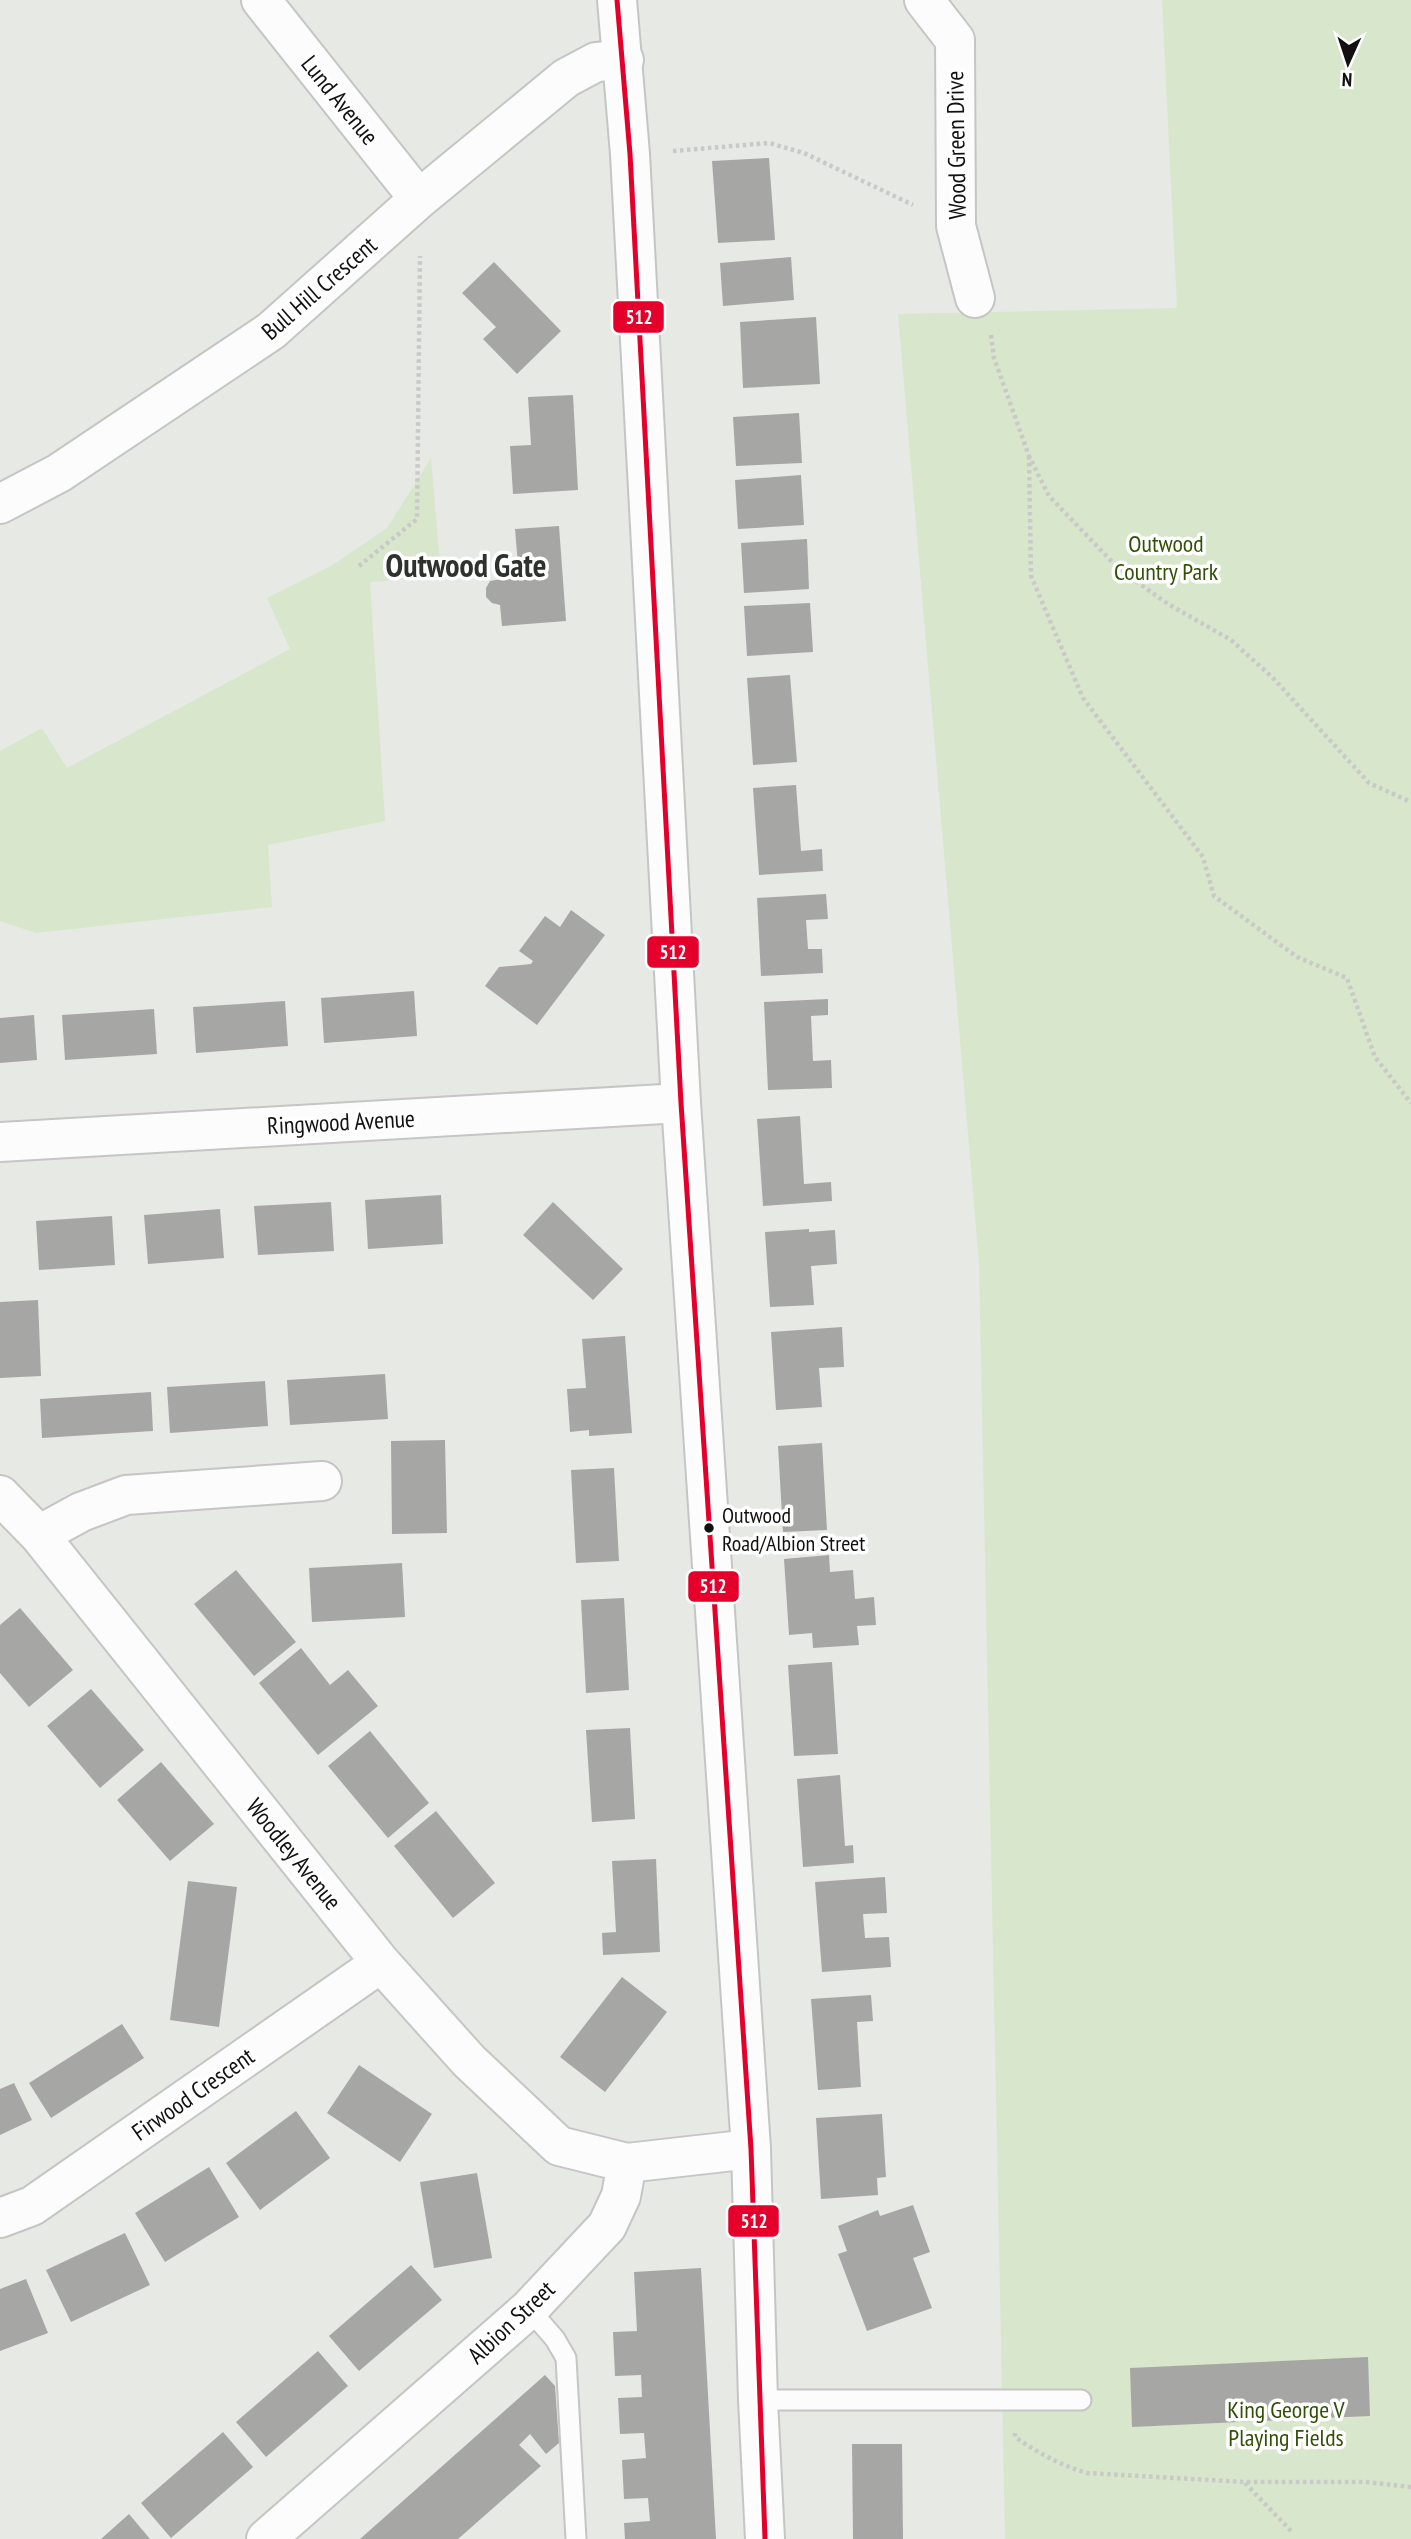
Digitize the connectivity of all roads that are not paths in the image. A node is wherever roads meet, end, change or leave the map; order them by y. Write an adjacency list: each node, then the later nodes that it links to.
1 (261, 0): 5 (street, Lund Avenue)
2 (617, 0): 4 (street)
3 (924, 0): 6 (street, Wood Green Drive)
4 (624, 60): 5 (street, Bull Hill Crescent); 8 (street)
5 (407, 210): 7 (street, Bull Hill Crescent)
6 (975, 299)
7 (0, 504)
8 (681, 1103): 9 (street, Ringwood Avenue); 14 (street)
9 (0, 1142)
10 (323, 1481): 12 (street)
11 (0, 1495): 12 (street, Woodley Avenue)
12 (38, 1535): 13 (street, Woodley Avenue)
13 (382, 1963): 15 (street, Woodley Avenue); 16 (street, Firwood Crescent)
14 (751, 2149): 15 (street); 18 (street)
15 (627, 2163): 17 (street, Albion Street)
16 (0, 2218)
17 (529, 2309): 20 (street, Albion Street); 21 (lane)
18 (758, 2400): 19 (lane); 22 (street)
19 (1081, 2400)
20 (266, 2539)
21 (576, 2539)
22 (765, 2539)

